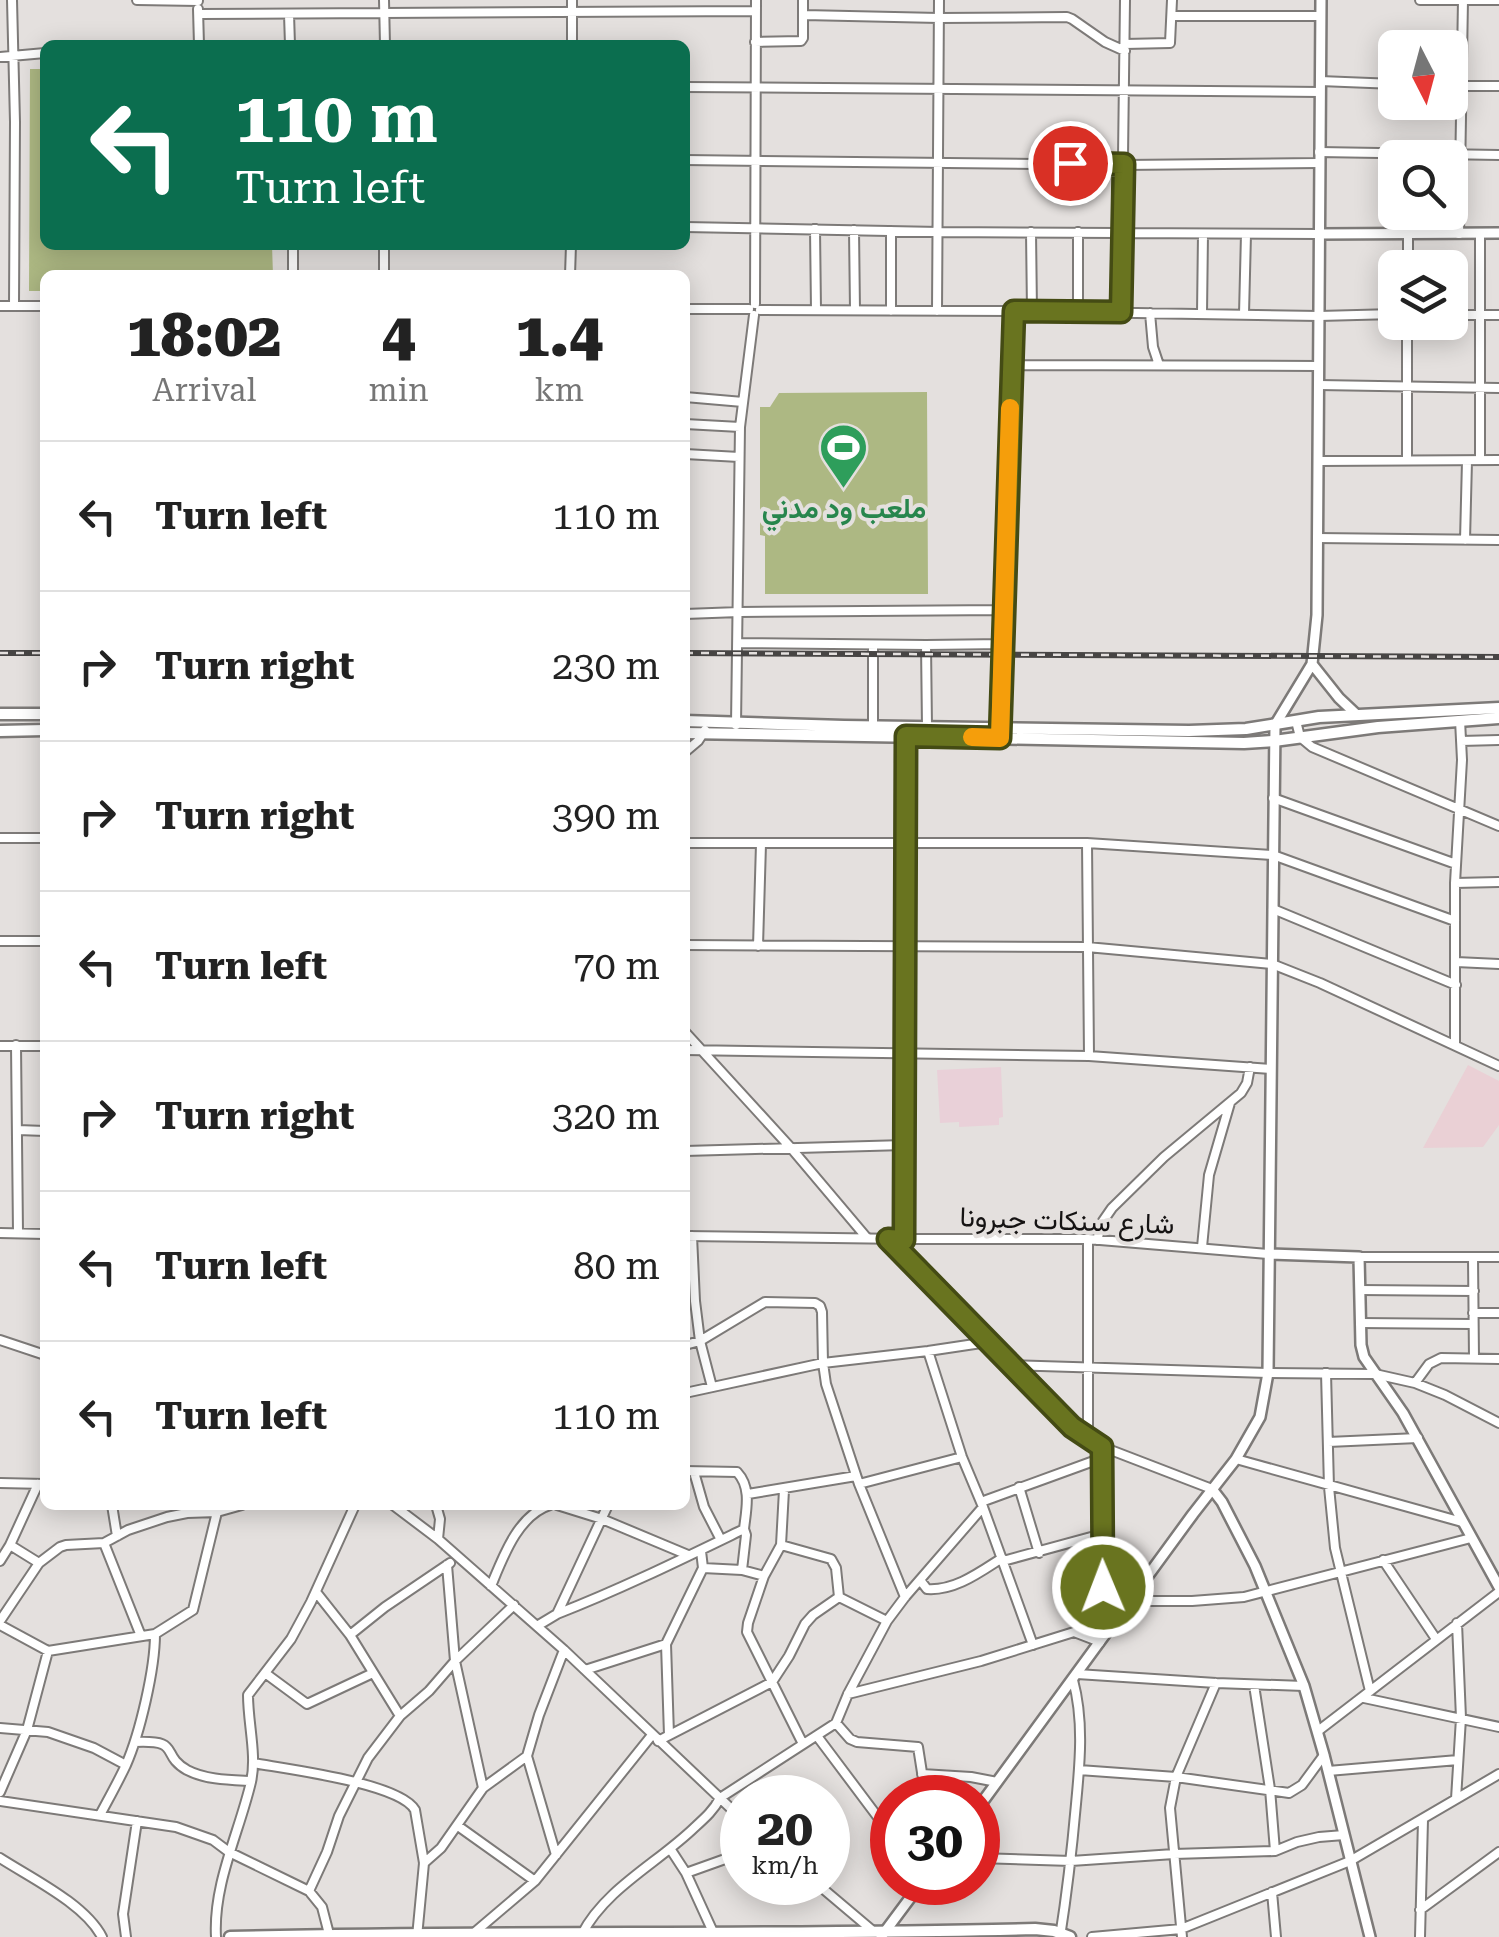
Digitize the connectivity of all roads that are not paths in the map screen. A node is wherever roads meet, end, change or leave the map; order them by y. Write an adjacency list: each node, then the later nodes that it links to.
1 (136, 0): 2 (street)
2 (198, 0): 18 (street)
3 (384, 0): 17 (street)
4 (572, 0): 20 (street)
5 (756, 0): 16 (street)
6 (803, 0): 21 (street)
7 (939, 0): 24 (street)
8 (1124, 0): 31 (street)
9 (1172, 0): 22 (street)
10 (1320, 0): 23 (street)
11 (1420, 0): 12 (street)
12 (1462, 0): 13 (street); 25 (street)
13 (1499, 0)
14 (12, 3): 15 (street); 33 (street)
15 (0, 4)
16 (756, 11): 20 (street); 30 (street)
17 (384, 13): 19 (street); 20 (street); 28 (street)
18 (198, 14): 19 (street); 26 (street)
19 (289, 14): 27 (street)
20 (572, 14): 29 (street)
21 (804, 14): 24 (street); 30 (street)
22 (1172, 16): 23 (street); 31 (street)
23 (1320, 16): 39 (street)
24 (939, 18): 31 (street); 41 (street)
25 (1462, 30)
26 (199, 40)
27 (290, 40)
28 (385, 40)
29 (572, 40)
30 (755, 42): 40 (street)
31 (1125, 48): 42 (street)
32 (40, 53): 33 (street)
33 (12, 54): 34 (street); 70 (street)
34 (0, 56)
35 (1378, 85): 39 (street)
36 (1468, 86): 37 (street)
37 (1499, 86)
38 (690, 87): 40 (street)
39 (1320, 87): 42 (street); 46 (street)
40 (755, 88): 41 (street); 48 (street)
41 (939, 89): 42 (street); 49 (street)
42 (1125, 89): 50 (street)
43 (1468, 155): 44 (street)
44 (1499, 155)
45 (1378, 157): 46 (street)
46 (1318, 158): 50 (street); 65 (street)
47 (690, 160): 48 (street)
48 (754, 161): 49 (street); 52 (street)
49 (939, 161): 50 (street); 57 (street)
50 (1124, 164): 60 (street)
51 (690, 227): 52 (street)
52 (754, 228): 53 (street); 73 (street)
53 (814, 229): 54 (street); 74 (street)
54 (854, 230): 56 (street); 75 (street)
55 (1459, 230): 67 (street)
56 (891, 231): 57 (street); 76 (street)
57 (939, 232): 58 (street); 77 (street)
58 (1031, 232): 59 (street); 79 (street)
59 (1078, 232): 60 (street); 80 (street)
60 (1123, 233): 63 (street); 81 (street)
61 (1480, 233): 62 (street); 67 (street); 87 (street)
62 (1499, 233)
63 (1204, 234): 64 (street); 83 (street)
64 (1246, 234): 65 (street); 84 (street)
65 (1319, 234): 66 (street); 89 (street)
66 (1408, 234): 67 (street); 68 (street)
67 (1459, 234)
68 (1408, 250)
69 (0, 306): 70 (street)
70 (14, 306): 71 (street)
71 (40, 306)
72 (690, 309): 73 (street)
73 (754, 310): 74 (street); 99 (street)
74 (816, 310): 75 (street)
75 (854, 310): 76 (street)
76 (891, 310): 77 (street)
77 (937, 311): 78 (street)
78 (1014, 311): 79 (street); 91 (street)
79 (1032, 311): 80 (street)
80 (1078, 312): 81 (street)
81 (1121, 312): 82 (street)
82 (1150, 313): 83 (street); 92 (street)
83 (1202, 313): 84 (street)
84 (1244, 314): 89 (street)
85 (1378, 314): 89 (street)
86 (1468, 315): 87 (street)
87 (1480, 315): 88 (street); 96 (street)
88 (1499, 315)
89 (1320, 316): 93 (street)
90 (1408, 340): 95 (street)
91 (1012, 364): 92 (street); 112 (street)
92 (1158, 366): 93 (street)
93 (1319, 366): 94 (street)
94 (1319, 385): 95 (street); 104 (street)
95 (1408, 387): 96 (street); 105 (street)
96 (1480, 388): 97 (street); 106 (street)
97 (1499, 388)
98 (690, 397): 99 (street)
99 (743, 402): 101 (street)
100 (690, 424): 101 (street)
101 (740, 426): 103 (street)
102 (690, 454): 103 (street)
103 (739, 457): 113 (street)
104 (1318, 460): 105 (street); 109 (street)
105 (1407, 460): 108 (street)
106 (1480, 460): 107 (street); 108 (street)
107 (1499, 460)
108 (1467, 461): 110 (street)
109 (1318, 538): 110 (street); 119 (street)
110 (1465, 540): 111 (street)
111 (1499, 540)
112 (1004, 610): 113 (street); 116 (street)
113 (739, 612): 114 (street); 115 (street)
114 (690, 614)
115 (738, 642): 117 (street); 129 (street)
116 (1003, 644): 118 (street); 137 (street)
117 (872, 645): 118 (street); 131 (street)
118 (926, 645): 133 (street)
119 (1312, 664): 123 (street); 130 (street)
120 (1499, 708): 124 (main road)
121 (0, 714): 122 (main road)
122 (40, 714)
123 (1358, 715): 124 (main road); 127 (main road)
124 (1423, 718): 126 (main road); 140 (main road)
125 (1499, 718): 126 (main road)
126 (1460, 720): 142 (street)
127 (1296, 721): 130 (main road); 140 (street)
128 (690, 722): 132 (main road)
129 (736, 722): 131 (main road); 132 (main road); 138 (street)
130 (1275, 725): 137 (main road); 143 (street)
131 (873, 726): 133 (main road)
132 (706, 727): 136 (main road); 138 (main road); 144 (street)
133 (927, 727): 137 (main road)
134 (40, 730): 135 (main road)
135 (0, 731)
136 (690, 732)
137 (1000, 733): 139 (main road); 143 (main road)
138 (735, 735): 139 (main road)
139 (906, 736): 151 (street)
140 (1300, 738): 143 (main road); 146 (street)
141 (1499, 740): 142 (street)
142 (1461, 741): 146 (street)
143 (1274, 742): 145 (street)
144 (690, 746)
145 (1273, 798): 154 (street); 155 (street)
146 (1458, 807): 147 (street); 155 (street)
147 (1499, 826)
148 (0, 838): 149 (street)
149 (40, 838)
150 (690, 843): 152 (street)
151 (904, 843): 152 (street); 153 (street); 164 (street)
152 (761, 844): 163 (street)
153 (1087, 844): 154 (street); 165 (street)
154 (1273, 855): 158 (street); 159 (street)
155 (1456, 864): 157 (street)
156 (1499, 882): 157 (street)
157 (1455, 883): 159 (street)
158 (1273, 909): 167 (street); 169 (street)
159 (1455, 921): 166 (street)
160 (0, 941): 161 (street)
161 (40, 941)
162 (690, 945): 163 (street)
163 (758, 946): 164 (street)
164 (903, 947): 165 (street); 177 (street)
165 (1087, 947): 167 (street); 178 (street)
166 (1456, 962): 168 (street); 169 (street)
167 (1272, 964): 172 (street); 181 (street)
168 (1499, 964)
169 (1456, 985): 172 (street)
170 (690, 1038): 176 (street)
171 (16, 1045): 173 (street); 174 (street); 183 (street)
172 (1455, 1045): 179 (street)
173 (0, 1046)
174 (40, 1046)
175 (690, 1050): 176 (street)
176 (700, 1050): 177 (street); 186 (street)
177 (905, 1054): 178 (street); 185 (street)
178 (1089, 1056): 180 (street)
179 (1499, 1066)
180 (1250, 1068): 181 (street); 182 (street)
181 (1271, 1069): 197 (street)
182 (1230, 1103): 195 (street); 196 (street)
183 (18, 1130): 184 (street); 189 (street)
184 (40, 1131)
185 (905, 1145): 186 (street); 194 (street)
186 (791, 1148): 187 (street); 192 (street)
187 (690, 1151)
188 (0, 1233): 189 (street)
189 (18, 1233): 190 (street)
190 (40, 1234)
191 (690, 1236): 192 (street, شارع سنكات جبرونا)
192 (867, 1238): 193 (street, شارع سنكات جبرونا)
193 (888, 1239): 194 (street, شارع سنكات جبرونا); 210 (street)
194 (904, 1240): 195 (street, شارع سنكات جبرونا)
195 (1093, 1240): 196 (street, شارع سنكات جبرونا); 218 (street)
196 (1202, 1247): 197 (street, شارع سنكات جبرونا)
197 (1268, 1254): 198 (street); 219 (street)
198 (1359, 1257): 199 (street); 201 (street)
199 (1473, 1258): 200 (street); 202 (street)
200 (1499, 1258)
201 (1360, 1290): 202 (street); 206 (street)
202 (1474, 1292): 204 (street)
203 (690, 1302): 209 (street)
204 (1474, 1313): 205 (street); 207 (street)
205 (1499, 1313)
206 (1360, 1323): 207 (street); 221 (street)
207 (1473, 1324): 214 (street)
208 (0, 1340): 213 (street)
209 (700, 1341): 211 (street); 216 (street); 223 (street)
210 (988, 1342): 212 (street); 217 (street)
211 (690, 1344)
212 (928, 1351): 216 (street); 230 (street)
213 (40, 1353)
214 (1474, 1358): 215 (street); 222 (street)
215 (1499, 1359)
216 (823, 1363): 223 (street); 234 (street)
217 (1011, 1366): 218 (street); 227 (street)
218 (1089, 1366): 219 (street); 227 (street)
219 (1268, 1374): 220 (street); 232 (street)
220 (1326, 1374): 221 (street); 228 (street)
221 (1375, 1374): 222 (street); 226 (street)
222 (1415, 1383): 225 (street)
223 (712, 1387): 224 (street)
224 (690, 1392)
225 (1499, 1422)
226 (1418, 1438): 228 (street); 256 (street)
227 (1088, 1439): 229 (street)
228 (1328, 1442): 238 (street)
229 (1102, 1447): 231 (street); 240 (street)
230 (962, 1457): 234 (street); 243 (street)
231 (1102, 1458): 239 (street); 258 (street)
232 (1236, 1459): 238 (street); 240 (street)
233 (690, 1471): 242 (street); 262 (street)
234 (858, 1480): 241 (street); 285 (street)
235 (0, 1483): 236 (street)
236 (40, 1484)
237 (40, 1486): 264 (street)
238 (1330, 1486): 256 (street); 277 (street)
239 (1018, 1488): 243 (street); 267 (street)
240 (1212, 1489): 283 (street); 286 (street)
241 (784, 1490): 242 (street); 265 (street)
242 (748, 1494): 257 (street)
243 (982, 1504): 270 (street); 279 (street)
244 (113, 1510): 259 (street)
245 (186, 1510): 259 (street)
246 (198, 1510): 254 (street)
247 (224, 1510): 254 (street)
248 (352, 1510): 282 (street)
249 (400, 1510): 261 (street)
250 (438, 1510): 261 (street)
251 (543, 1510): 280 (street)
252 (567, 1510): 255 (street)
253 (606, 1510): 255 (street)
254 (217, 1512): 293 (street)
255 (602, 1519): 268 (street); 288 (street)
256 (1462, 1522): 260 (street)
257 (744, 1529): 262 (street); 276 (street)
258 (1102, 1534): 267 (street); 296 (street)
259 (117, 1536): 263 (street)
260 (1471, 1538): 271 (street); 281 (street)
261 (438, 1539): 269 (street)
262 (721, 1540): 266 (street)
263 (104, 1543): 273 (street); 295 (street)
264 (10, 1545): 272 (street); 273 (street)
265 (781, 1545): 278 (street); 284 (street)
266 (700, 1550): 268 (street); 275 (street)
267 (1039, 1553): 270 (street)
268 (689, 1555): 288 (street)
269 (458, 1558): 274 (street); 280 (street)
270 (1002, 1559): 279 (street); 299 (street)
271 (1383, 1560): 277 (street); 297 (street)
272 (0, 1561)
273 (38, 1563): 291 (street)
274 (447, 1566): 294 (street); 302 (street)
275 (704, 1568): 276 (street); 298 (street)
276 (742, 1570): 278 (street)
277 (1340, 1572): 283 (street); 312 (street)
278 (764, 1576): 307 (street)
279 (920, 1580): 285 (street)
280 (491, 1586): 287 (street)
281 (1499, 1590): 290 (street)
282 (316, 1592): 294 (street); 304 (street)
283 (1266, 1592): 286 (street); 310 (street)
284 (839, 1597): 289 (street); 307 (street)
285 (905, 1597): 289 (street)
286 (1129, 1601): 296 (street)
287 (514, 1606): 292 (street); 302 (street)
288 (557, 1614): 292 (street)
289 (887, 1622): 311 (street)
290 (1457, 1622): 297 (street); 314 (street)
291 (0, 1624): 301 (street)
292 (537, 1626): 300 (street)
293 (155, 1634): 295 (street); 323 (street)
294 (350, 1635): 305 (street)
295 (142, 1636): 301 (street)
296 (1103, 1638): 299 (street); 306 (street)
297 (1436, 1639): 312 (street)
298 (666, 1644): 303 (street); 320 (street)
299 (1033, 1645): 311 (street)
300 (564, 1650): 303 (street); 326 (street)
301 (48, 1651): 318 (street)
302 (456, 1661): 313 (street); 340 (street)
303 (585, 1670): 322 (street)
304 (265, 1674): 305 (street); 328 (street)
305 (373, 1674): 313 (street)
306 (1075, 1677): 308 (street); 330 (street); 337 (street)
307 (772, 1682): 320 (street); 324 (street)
308 (1216, 1684): 309 (street); 336 (street)
309 (1254, 1685): 310 (street); 341 (street)
310 (1304, 1686): 319 (street)
311 (848, 1694): 315 (street)
312 (1367, 1694): 314 (street); 319 (street)
313 (400, 1716): 339 (street)
314 (1461, 1718): 316 (street); 327 (street)
315 (836, 1723): 321 (street); 332 (street)
316 (1499, 1727)
317 (0, 1728): 318 (street)
318 (27, 1730): 329 (street); 342 (street)
319 (1318, 1732): 325 (street)
320 (669, 1735): 322 (street)
321 (817, 1736): 324 (street); 346 (street)
322 (655, 1738): 343 (street); 357 (street)
323 (134, 1742): 329 (street); 338 (street)
324 (803, 1744): 334 (street)
325 (1324, 1755): 331 (street); 341 (street)
326 (527, 1756): 340 (street); 357 (street)
327 (1458, 1760): 331 (street); 344 (street)
328 (253, 1763): 338 (street); 339 (street)
329 (126, 1765): 347 (street)
330 (1079, 1770): 336 (street); 362 (street)
331 (1328, 1771): 351 (street)
332 (922, 1774): 335 (street)
333 (1499, 1774): 344 (street)
334 (755, 1775)
335 (938, 1775)
336 (1176, 1777): 341 (street); 356 (street)
337 (1000, 1778)
338 (251, 1781): 354 (street)
339 (358, 1782): 363 (street); 366 (street)
340 (483, 1788): 350 (street)
341 (1270, 1789): 353 (street)
342 (0, 1792)
343 (720, 1798): 352 (street)
344 (1456, 1799): 348 (street)
345 (0, 1801): 347 (street)
346 (870, 1807)
347 (100, 1814): 349 (street)
348 (1422, 1820): 361 (street); 370 (street)
349 (136, 1822): 354 (street); 380 (street)
350 (458, 1826): 363 (street); 365 (street)
351 (1344, 1835): 353 (street); 361 (street)
352 (671, 1850): 364 (street); 375 (street)
353 (1275, 1851): 356 (street)
354 (229, 1852): 366 (street); 381 (street)
355 (1499, 1852): 370 (street)
356 (1174, 1854): 362 (street); 372 (street)
357 (556, 1856): 365 (street)
358 (0, 1858): 379 (street)
359 (1000, 1859): 362 (street)
360 (720, 1861): 364 (street)
361 (1350, 1861): 367 (street); 385 (street)
362 (1071, 1862): 378 (street)
363 (424, 1863): 377 (street)
364 (686, 1873): 371 (street)
365 (535, 1881): 374 (street)
366 (309, 1890): 373 (street)
367 (1272, 1892): 372 (street); 384 (street)
368 (844, 1905): 376 (street)
369 (903, 1905): 376 (street)
370 (1420, 1910): 386 (street)
371 (713, 1932): 375 (main road); 376 (main road)
372 (1182, 1933): 383 (street)
373 (328, 1934): 377 (main road); 382 (main road)
374 (473, 1934): 375 (main road); 377 (main road)
375 (582, 1934)
376 (880, 1934): 378 (main road)
377 (417, 1935)
378 (1063, 1936)
379 (102, 1937)
380 (126, 1937)
381 (216, 1937)
382 (230, 1937)
383 (1092, 1937)
384 (1276, 1937)
385 (1370, 1937)
386 (1420, 1937)

